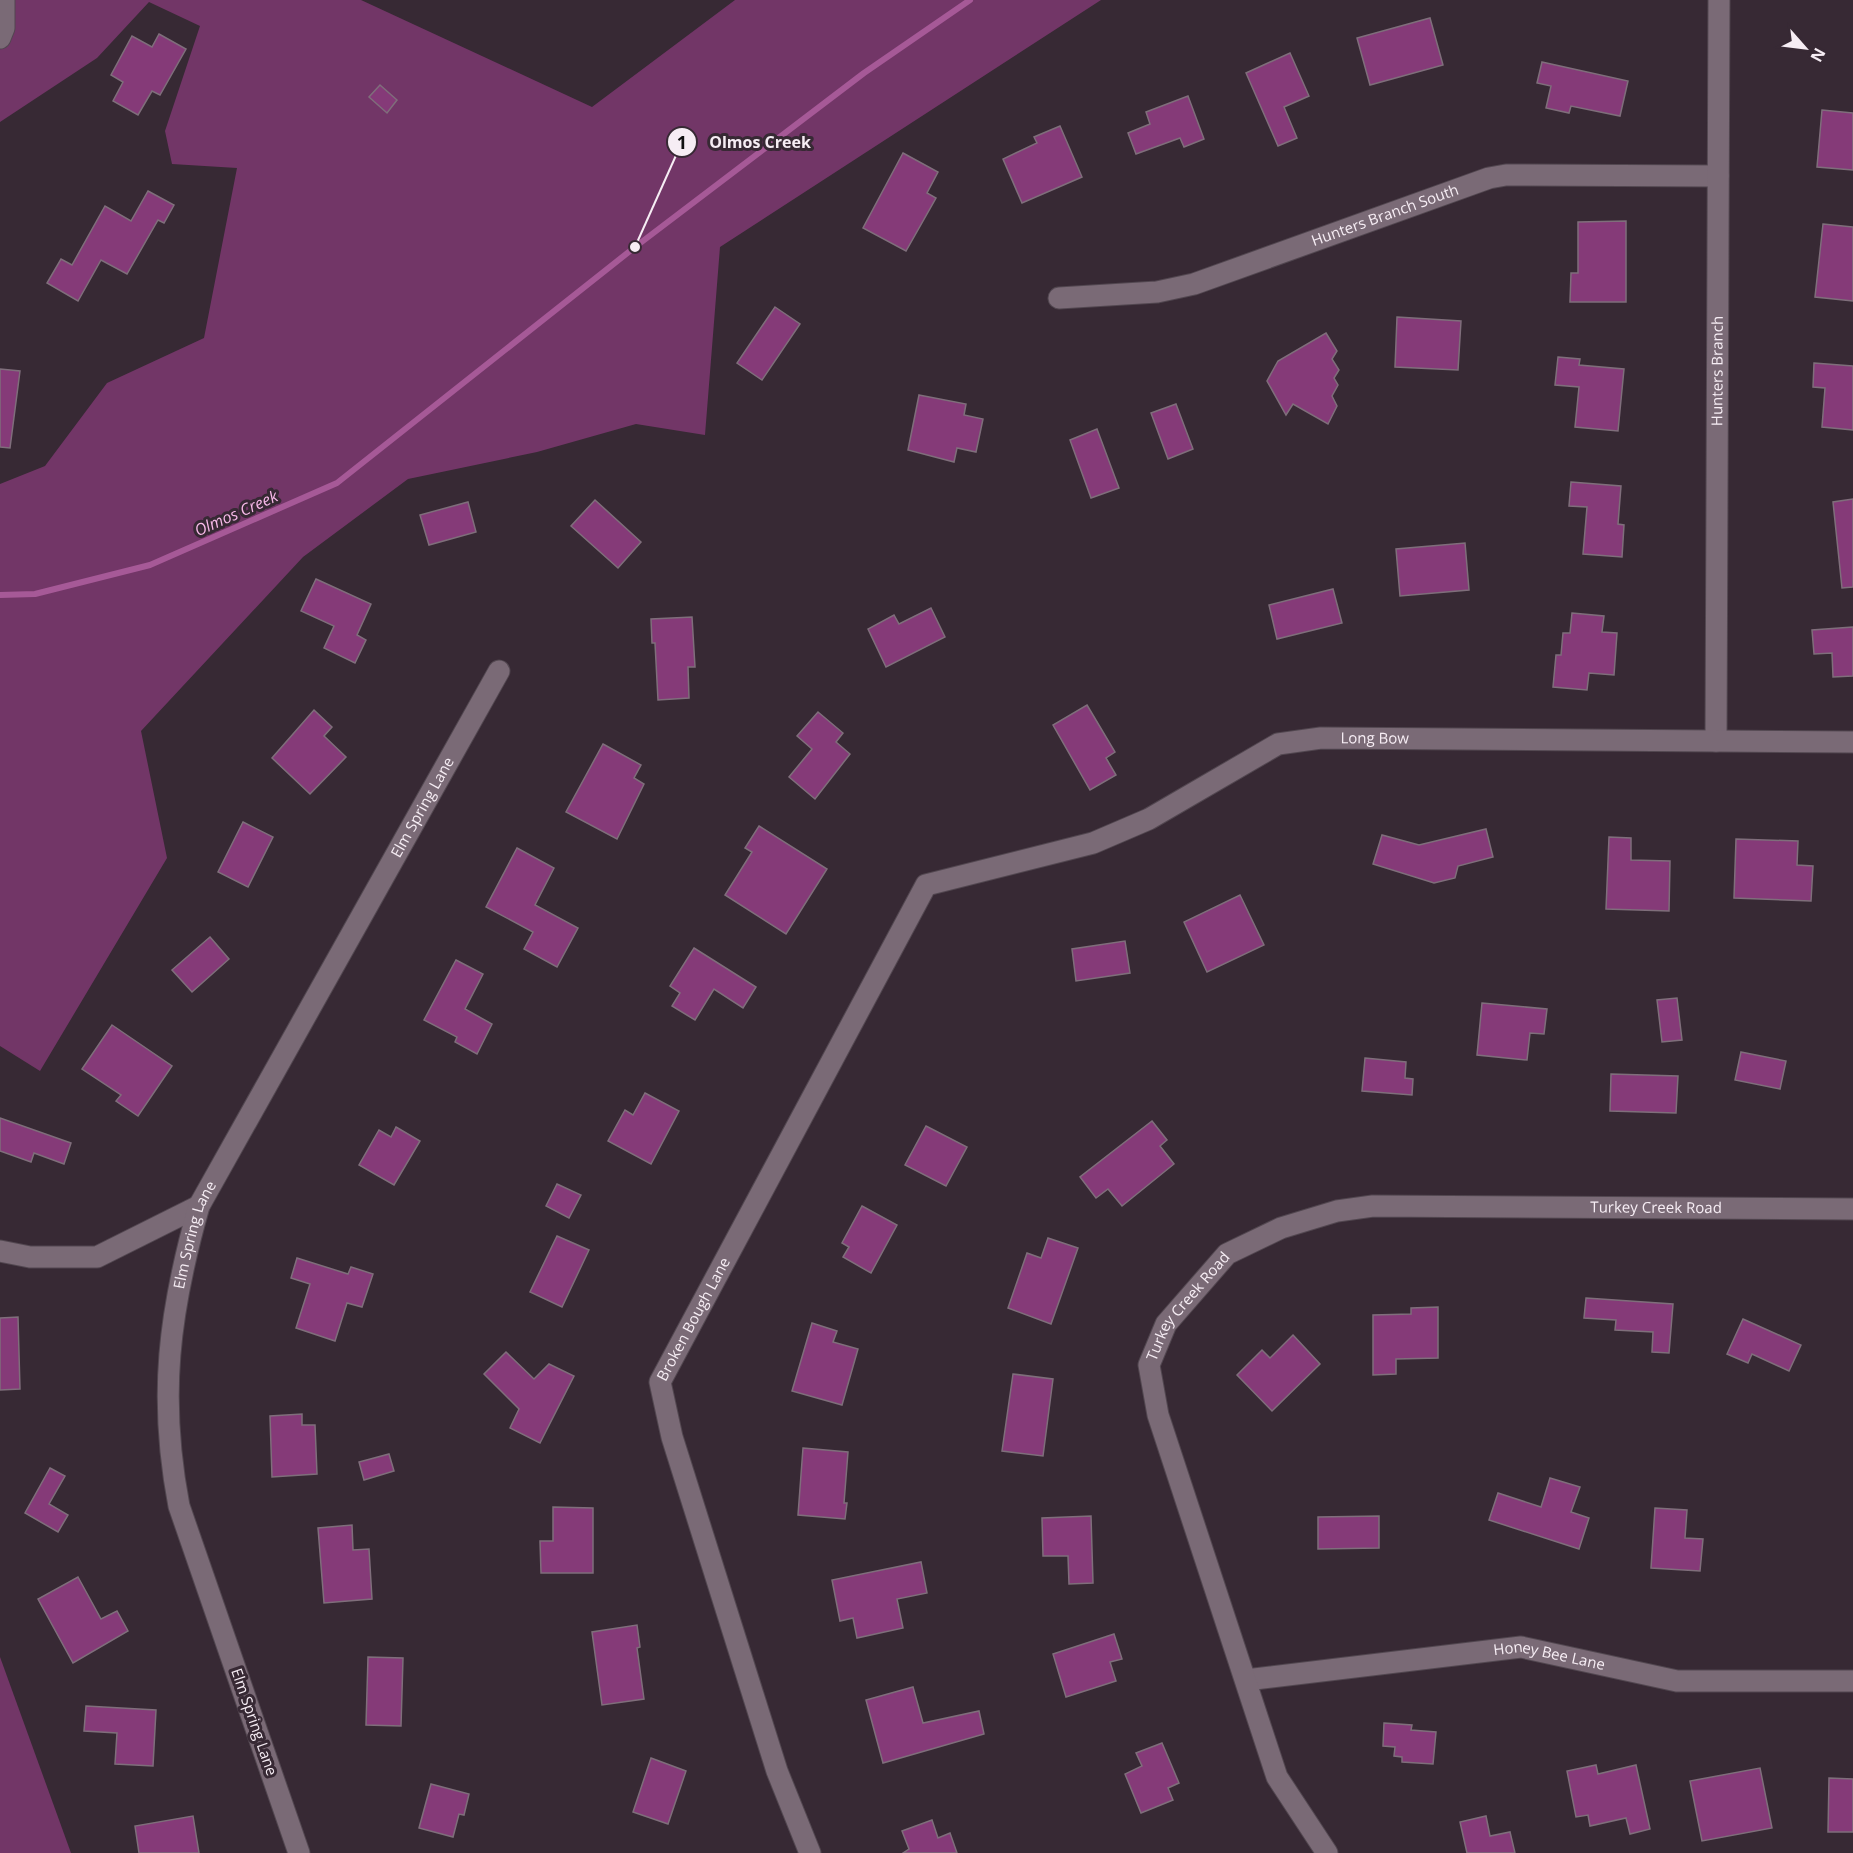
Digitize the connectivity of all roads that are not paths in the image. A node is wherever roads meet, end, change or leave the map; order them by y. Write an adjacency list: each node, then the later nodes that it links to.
1 (3, 0): 3 (street)
2 (1719, 0): 4 (street, Hunters Branch)
3 (0, 38)
4 (1718, 176): 5 (street, Hunters Branch South); 7 (street, Hunters Branch)
5 (1059, 298)
6 (499, 671): 10 (street, Elm Spring Lane)
7 (1716, 741): 8 (street, Long Bow); 9 (street, Long Bow)
8 (1853, 742)
9 (926, 885): 16 (street, Broken Bough Lane)
10 (199, 1206): 12 (street); 15 (street, Elm Spring Lane)
11 (1853, 1209): 13 (street, Turkey Creek Road)
12 (0, 1251)
13 (1246, 1680): 14 (street, Honey Bee Lane); 17 (street, Turkey Creek Road)
14 (1853, 1680)
15 (299, 1853)
16 (810, 1853)
17 (1327, 1853)

